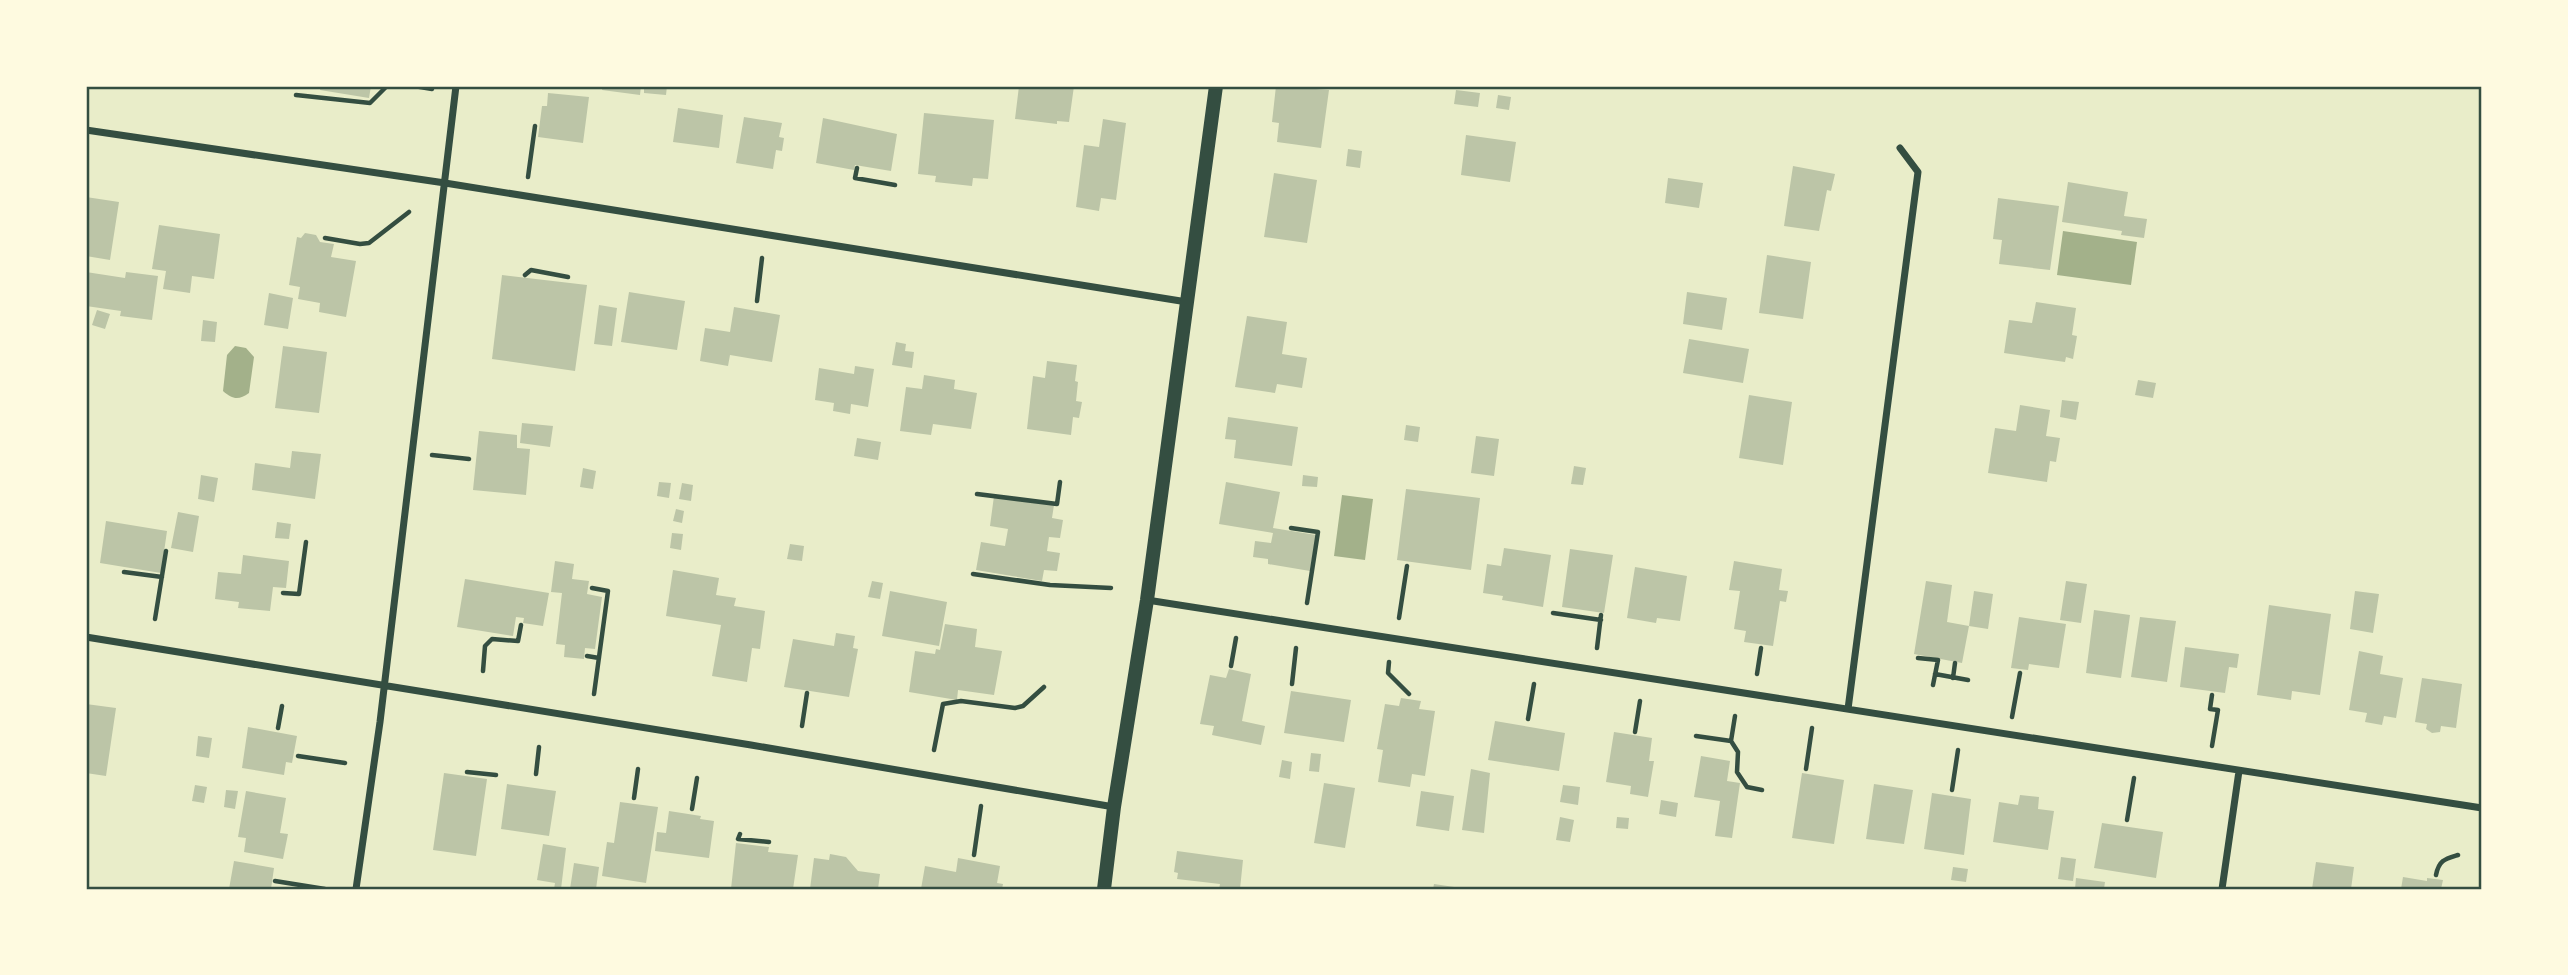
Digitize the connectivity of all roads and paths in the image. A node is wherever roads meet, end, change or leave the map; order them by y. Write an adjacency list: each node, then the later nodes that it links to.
1 (387, 86): 6 (path)
2 (414, 86): 5 (path)
3 (456, 86): 11 (street)
4 (1216, 86): 20 (main road)
5 (432, 89)
6 (296, 95)
7 (535, 126): 13 (path)
8 (86, 130): 11 (street)
9 (1900, 148): 69 (street)
10 (857, 168): 12 (path)
11 (444, 183): 13 (street); 21 (street)
12 (895, 185)
13 (525, 196): 20 (street)
14 (409, 212): 15 (path)
15 (325, 238)
16 (762, 258): 19 (path)
17 (525, 275): 18 (path)
18 (568, 277)
19 (757, 301)
20 (1188, 302): 35 (main road)
21 (412, 453): 22 (path); 61 (street)
22 (469, 460)
23 (1060, 482): 24 (path)
24 (977, 494)
25 (1292, 528): 36 (path)
26 (306, 542): 34 (path)
27 (166, 551): 31 (path)
28 (1407, 566): 38 (path)
29 (124, 572): 31 (path)
30 (973, 574): 32 (path)
31 (162, 577): 39 (path)
32 (1111, 588)
33 (592, 589): 47 (path)
34 (283, 593)
35 (1147, 600): 69 (street); 97 (main road)
36 (1307, 603)
37 (1553, 613): 44 (path)
38 (1399, 618)
39 (155, 619)
40 (521, 625): 52 (path)
41 (86, 637): 61 (street)
42 (1236, 638): 51 (path)
43 (1296, 648): 58 (path)
44 (1597, 648)
45 (1761, 649): 54 (path)
46 (587, 656): 47 (path)
47 (599, 657): 64 (path)
48 (1918, 658): 55 (path)
49 (1390, 662): 65 (path)
50 (1955, 663): 56 (path)
51 (1231, 666)
52 (483, 671)
53 (2020, 673): 76 (path)
54 (1757, 674)
55 (1935, 674): 56 (path); 60 (path)
56 (1953, 677): 57 (path)
57 (1968, 680)
58 (1292, 684)
59 (1534, 684): 71 (path)
60 (1933, 685)
61 (384, 687): 97 (street); 108 (street)
62 (1044, 687): 80 (path)
63 (807, 693): 72 (path)
64 (594, 694)
65 (1409, 694)
66 (2212, 695): 84 (path)
67 (1640, 701): 75 (path)
68 (282, 706): 73 (path)
69 (1848, 709): 76 (street)
70 (1735, 716): 78 (path)
71 (1528, 719)
72 (802, 726)
73 (278, 728)
74 (1812, 728): 86 (path)
75 (1635, 732)
76 (2009, 735): 84 (street)
77 (1696, 736): 78 (path)
78 (1731, 741): 93 (path)
79 (539, 747): 89 (path)
80 (934, 750)
81 (1958, 750): 94 (path)
82 (298, 755): 83 (path)
83 (345, 763)
84 (2209, 767): 87 (street)
85 (638, 769): 95 (path)
86 (1806, 769)
87 (2239, 771): 98 (street); 110 (street)
88 (467, 772): 90 (path)
89 (536, 774)
90 (496, 775)
91 (697, 778): 99 (path)
92 (2134, 778): 100 (path)
93 (1762, 790)
94 (1952, 790)
95 (634, 798)
96 (981, 806): 103 (path)
97 (1114, 807): 109 (main road)
98 (2482, 808)
99 (692, 809)
100 (2127, 820)
101 (740, 834): 102 (path)
102 (769, 842)
103 (974, 855)
104 (2458, 855): 105 (path)
105 (2436, 875)
106 (275, 881): 107 (path)
107 (325, 889)
108 (356, 889)
109 (1104, 889)
110 (2222, 889)

